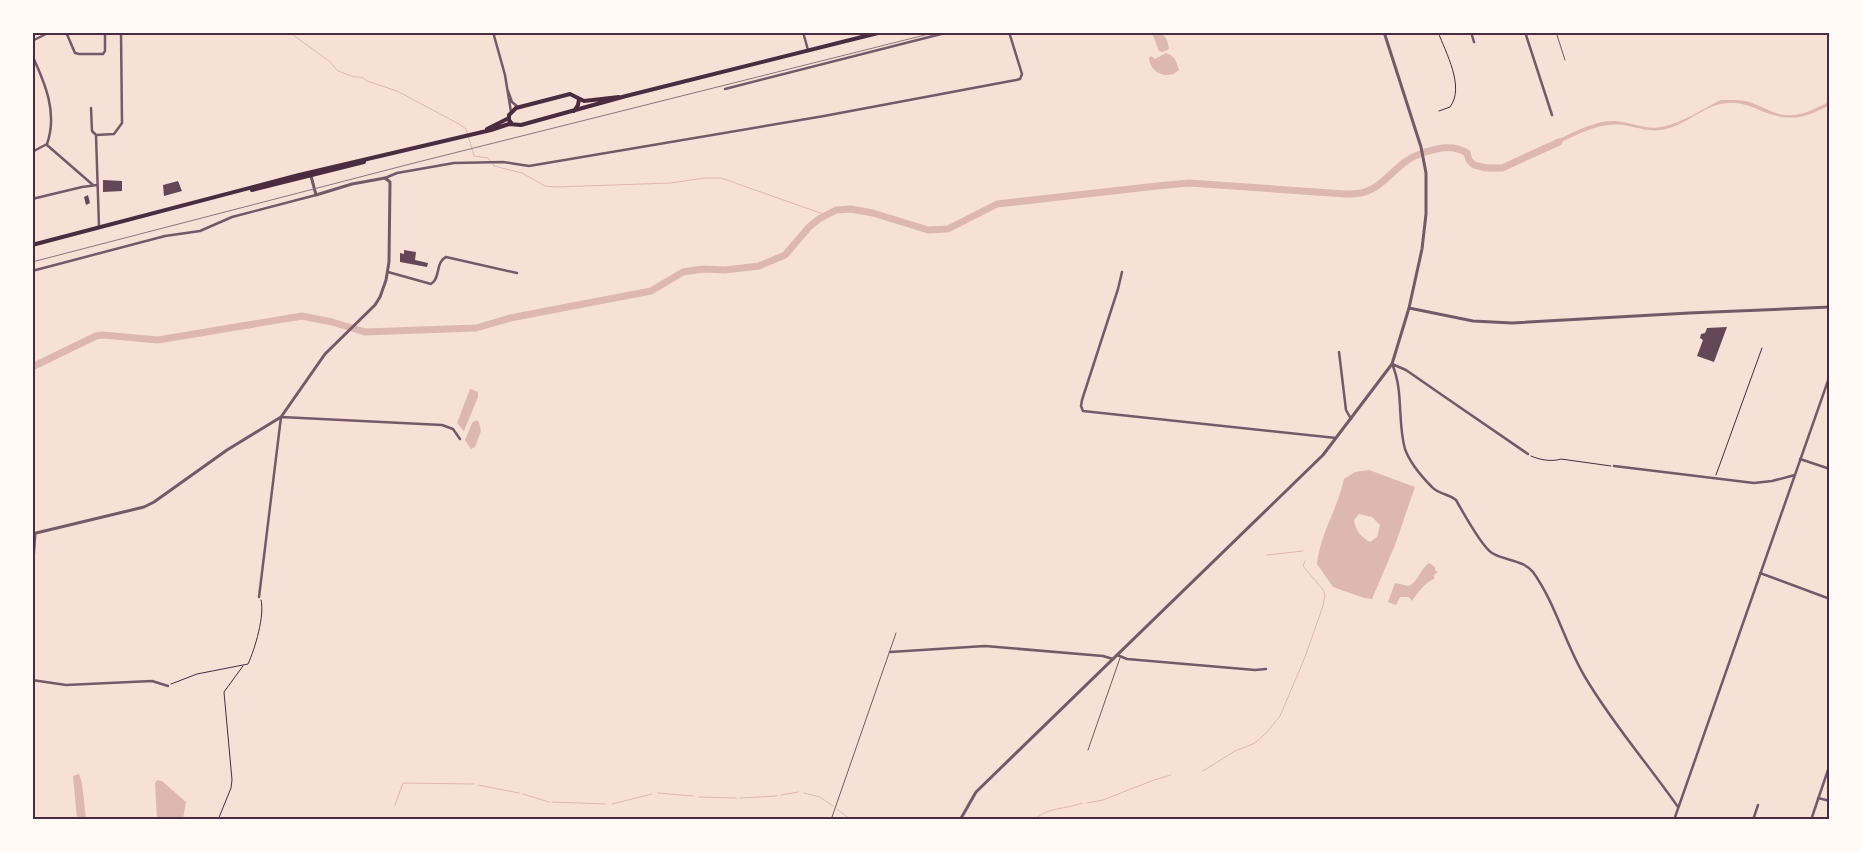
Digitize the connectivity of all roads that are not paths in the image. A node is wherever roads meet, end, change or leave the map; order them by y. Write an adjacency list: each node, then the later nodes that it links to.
1 (50, 32): 14 (street)
2 (66, 32): 3 (street)
3 (105, 32)
4 (121, 32): 33 (street)
5 (493, 32): 21 (street)
6 (803, 32): 16 (street)
7 (882, 32): 16 (main road)
8 (949, 32): 22 (street)
9 (1009, 32): 38 (street)
10 (1384, 32): 51 (street)
11 (1471, 32): 15 (street)
12 (1525, 32): 29 (street)
13 (1556, 32): 18 (lane)
14 (32, 41)
15 (1474, 42)
16 (809, 51): 23 (main road)
17 (32, 55): 19 (street)
18 (1565, 60)
19 (38, 68): 20 (street); 34 (street)
20 (32, 70)
21 (508, 89): 25 (street); 28 (street)
22 (725, 90)
23 (626, 96): 24 (main road); 27 (main road)
24 (579, 99): 25 (main road); 27 (main road)
25 (519, 107): 28 (main road)
26 (91, 108): 33 (street)
27 (574, 111): 31 (main road)
28 (510, 112): 30 (main road)
29 (1552, 115)
30 (509, 118): 31 (main road); 32 (main road)
31 (512, 124): 32 (main road)
32 (478, 133): 36 (main road)
33 (96, 135): 40 (street)
34 (47, 144): 35 (street); 39 (street)
35 (32, 152)
36 (383, 156): 37 (main road); 41 (main road)
37 (311, 176): 41 (main road); 42 (street)
38 (385, 178): 42 (street); 47 (street)
39 (93, 185): 40 (street); 43 (street)
40 (97, 185): 44 (street)
41 (236, 193): 44 (main road)
42 (316, 195): 46 (street)
43 (32, 199)
44 (99, 229): 45 (main road)
45 (32, 245)
46 (32, 271)
47 (388, 272): 49 (street); 55 (street)
48 (1122, 272): 57 (street)
49 (517, 273)
50 (1830, 307): 51 (street)
51 (1409, 308): 53 (street)
52 (1339, 352): 56 (street)
53 (1392, 364): 56 (street); 59 (street); 81 (street)
54 (1830, 375): 60 (street)
55 (281, 417): 58 (street); 64 (street); 67 (street)
56 (1351, 419): 57 (street)
57 (1337, 438): 71 (street)
58 (460, 440)
59 (1528, 454)
60 (1800, 459): 62 (street); 63 (street)
61 (1614, 466): 63 (street)
62 (1830, 470)
63 (1795, 475): 65 (street)
64 (34, 534): 66 (street)
65 (1760, 573): 68 (street); 81 (street)
66 (32, 575)
67 (259, 597)
68 (1830, 599)
69 (896, 633): 70 (lane)
70 (890, 652): 72 (street); 82 (lane)
71 (1119, 656): 72 (street); 73 (street); 76 (lane)
72 (1113, 659): 83 (street)
73 (1266, 669)
74 (32, 680): 75 (street)
75 (168, 686)
76 (1088, 750)
77 (1830, 764): 78 (street)
78 (1818, 798): 79 (street); 86 (street)
79 (1830, 801)
80 (1758, 805): 85 (street)
81 (1678, 807): 84 (street)
82 (831, 820)
83 (960, 820)
84 (1674, 820)
85 (1753, 820)
86 (1811, 820)

